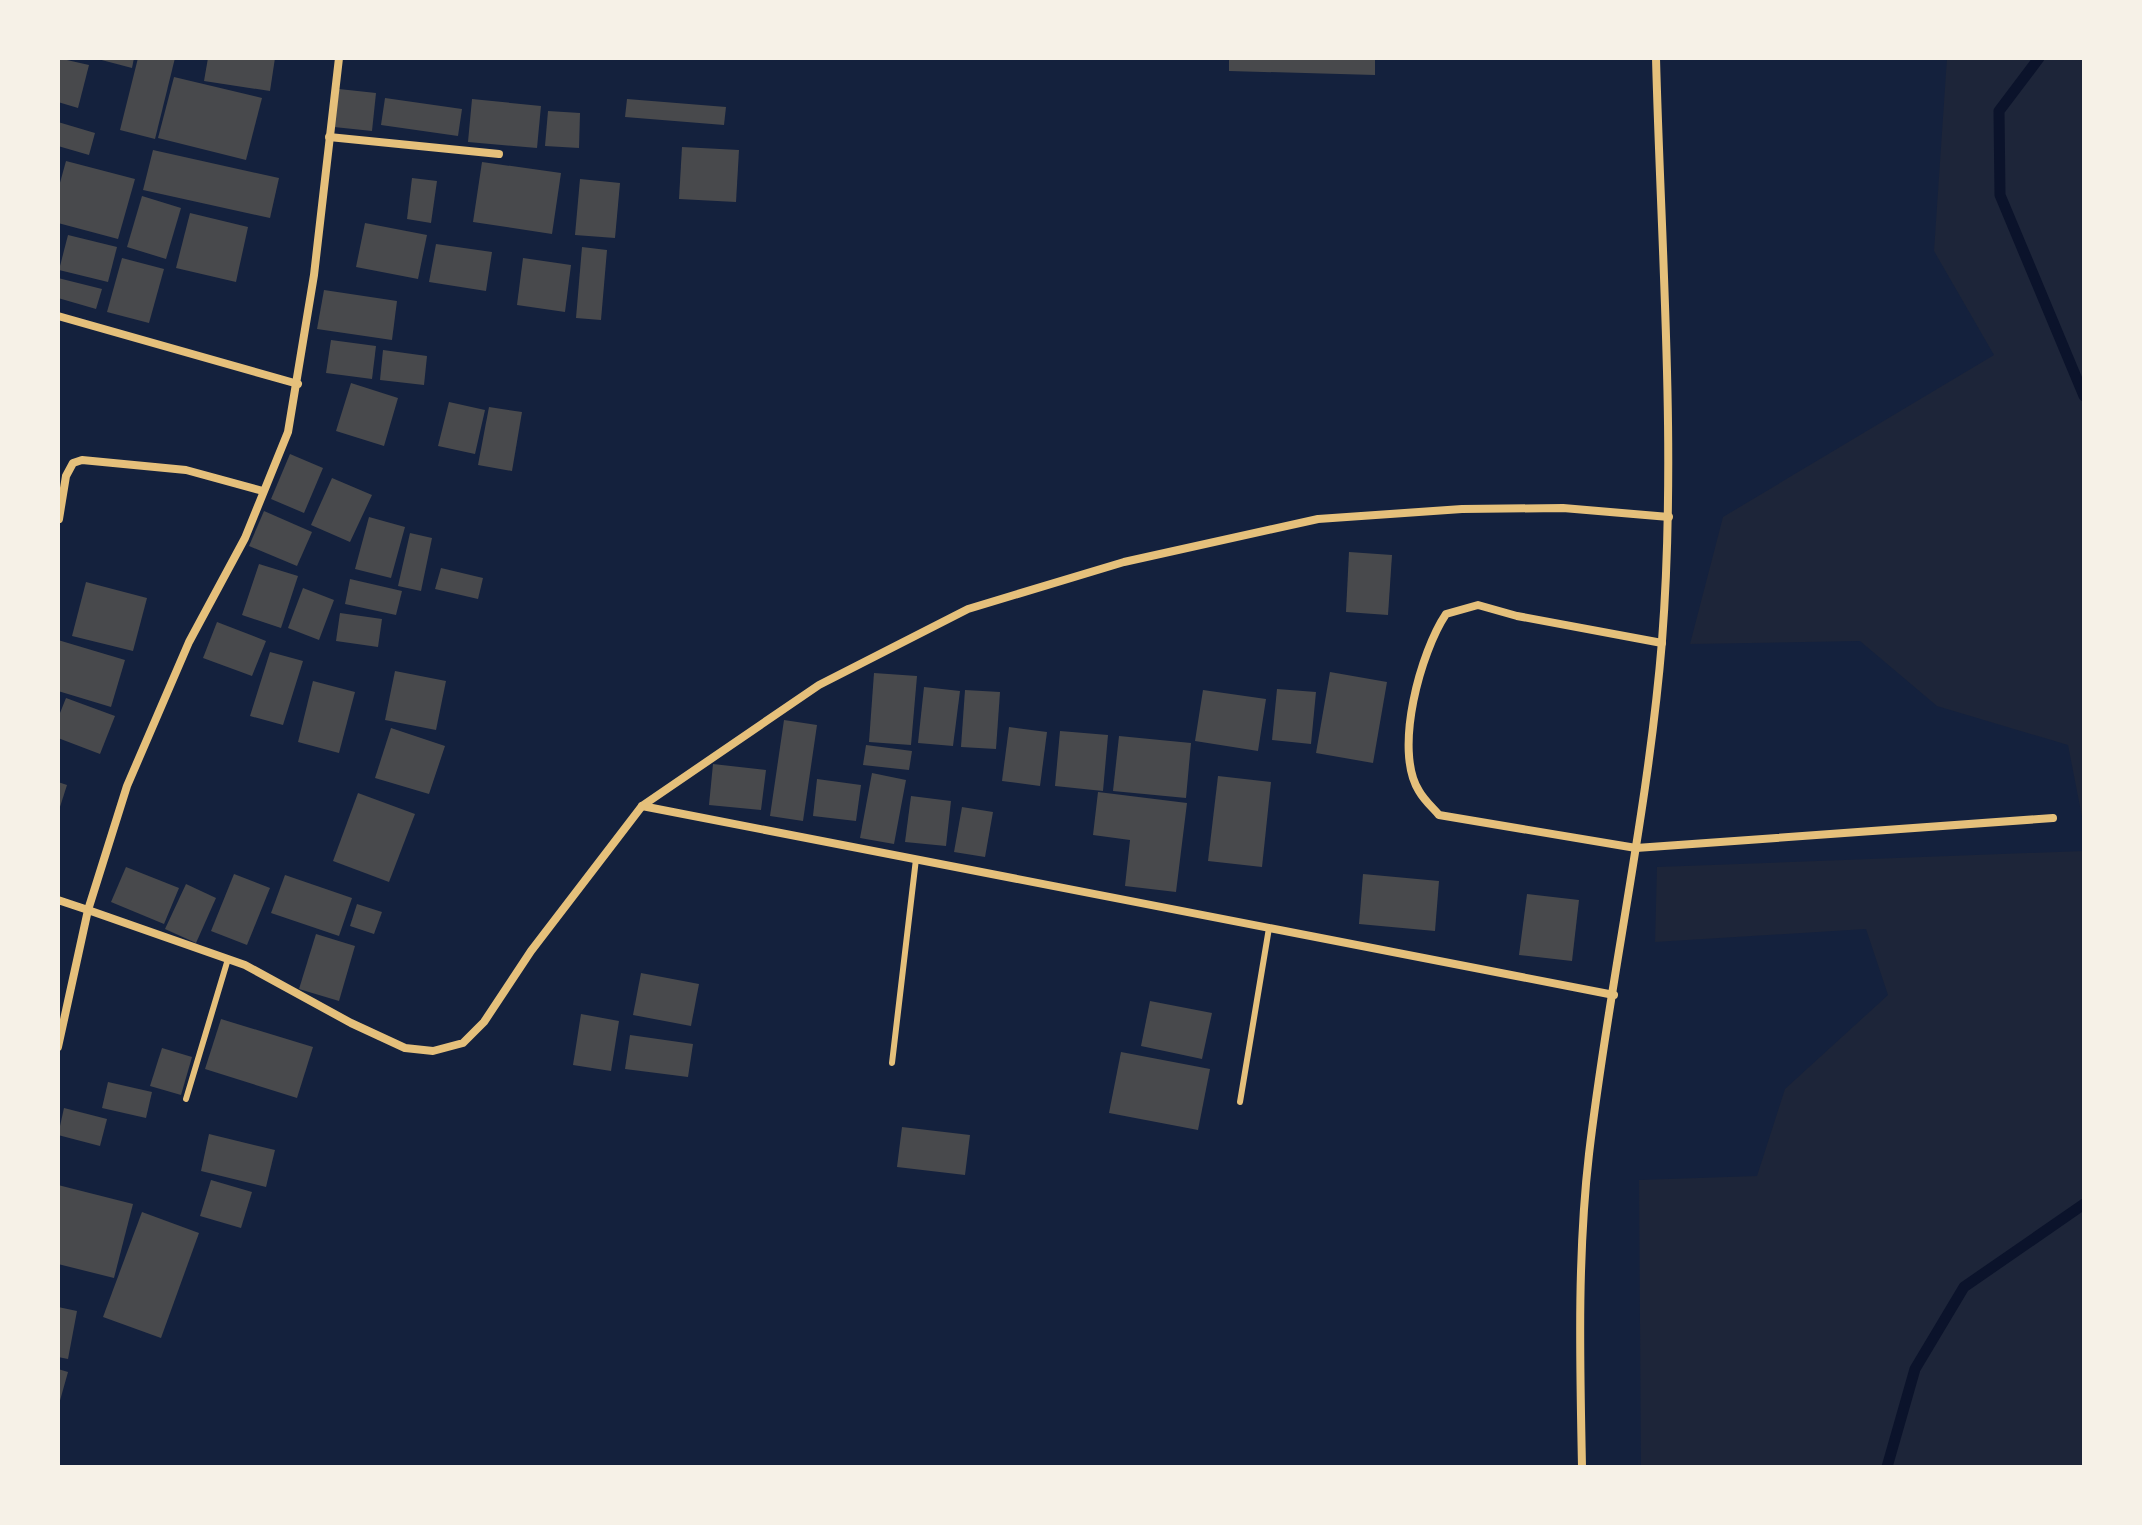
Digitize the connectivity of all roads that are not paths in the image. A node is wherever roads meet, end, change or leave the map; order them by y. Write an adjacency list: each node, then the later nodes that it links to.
1 (339, 58): 3 (street)
2 (1656, 58): 8 (street)
3 (329, 137): 4 (street); 6 (street)
4 (499, 154)
5 (58, 316): 6 (street)
6 (298, 384): 7 (street)
7 (263, 491): 9 (street); 16 (street)
8 (1669, 517): 10 (street); 11 (street)
9 (59, 519)
10 (1662, 643): 13 (street); 13 (street)
11 (642, 806): 14 (street); 18 (street)
12 (2053, 818): 13 (street)
13 (1636, 848): 19 (street)
14 (916, 859): 17 (street); 21 (lane)
15 (58, 900): 16 (street)
16 (88, 910): 18 (street); 20 (street)
17 (1269, 928): 19 (street); 23 (lane)
18 (228, 959): 22 (lane)
19 (1614, 995): 24 (street)
20 (58, 1047)
21 (892, 1063)
22 (186, 1099)
23 (1240, 1102)
24 (1582, 1467)

